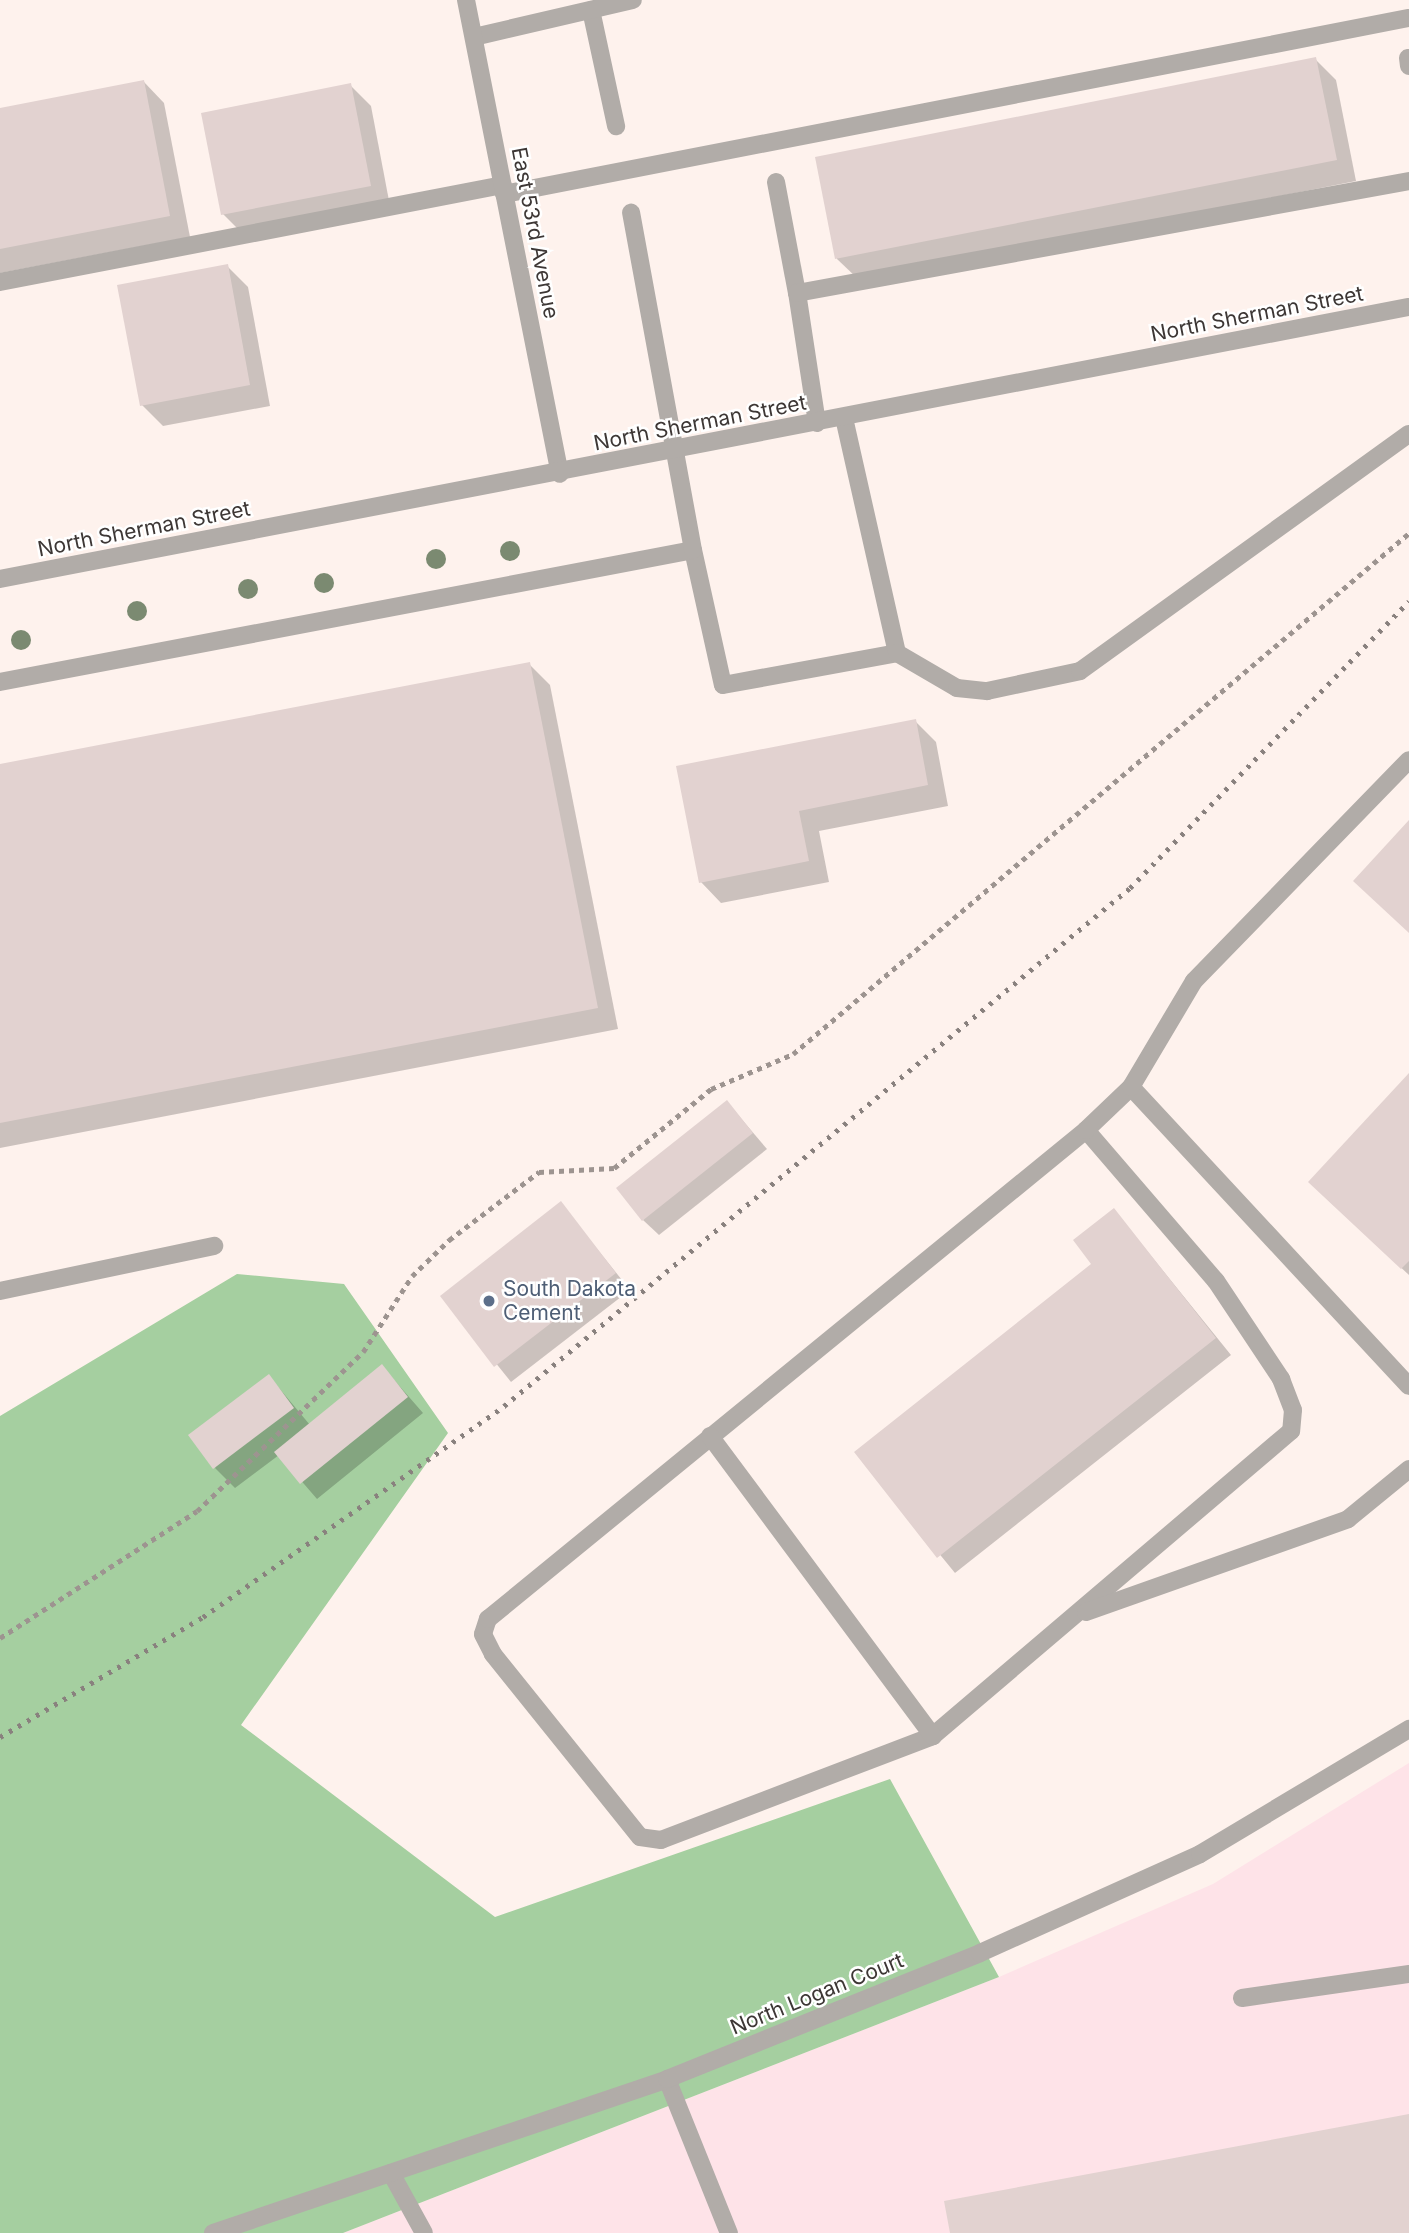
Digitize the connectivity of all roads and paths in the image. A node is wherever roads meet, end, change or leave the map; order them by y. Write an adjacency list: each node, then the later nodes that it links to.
1 (466, 0): 5 (street, East 53rd Avenue)
2 (633, 0): 3 (street)
3 (591, 10): 5 (street); 6 (street)
4 (1409, 18): 9 (street)
5 (474, 37): 9 (street, East 53rd Avenue)
6 (616, 126)
7 (1409, 181): 12 (street)
8 (776, 182): 12 (street)
9 (503, 190): 11 (street); 18 (street, East 53rd Avenue)
10 (631, 214): 17 (street)
11 (0, 282)
12 (797, 293): 15 (street)
13 (1409, 307): 14 (street, North Sherman Street)
14 (844, 418): 15 (street, North Sherman Street); 22 (street)
15 (817, 423): 17 (street, North Sherman Street)
16 (1409, 434): 22 (street)
17 (674, 451): 18 (street, North Sherman Street); 20 (street)
18 (560, 474): 21 (street, North Sherman Street)
19 (1409, 533): 33 (path)
20 (693, 550): 22 (street); 23 (street)
21 (0, 579)
22 (897, 653)
23 (0, 682)
24 (1409, 760): 25 (street)
25 (1131, 1087): 26 (street); 29 (street)
26 (1086, 1130): 30 (street); 32 (street)
27 (214, 1246): 28 (street)
28 (0, 1291)
29 (1409, 1386)
30 (710, 1436): 35 (street); 35 (street)
31 (1409, 1469): 32 (street)
32 (1074, 1616): 35 (street)
33 (0, 1638)
34 (1408, 1732): 38 (street, North Logan Court)
35 (933, 1736)
36 (1409, 1974): 37 (street)
37 (1242, 1998)
38 (667, 2079): 39 (street, North Logan Court); 42 (street)
39 (391, 2173): 40 (street, North Logan Court); 41 (street)
40 (213, 2233)
41 (424, 2233)
42 (729, 2233)

